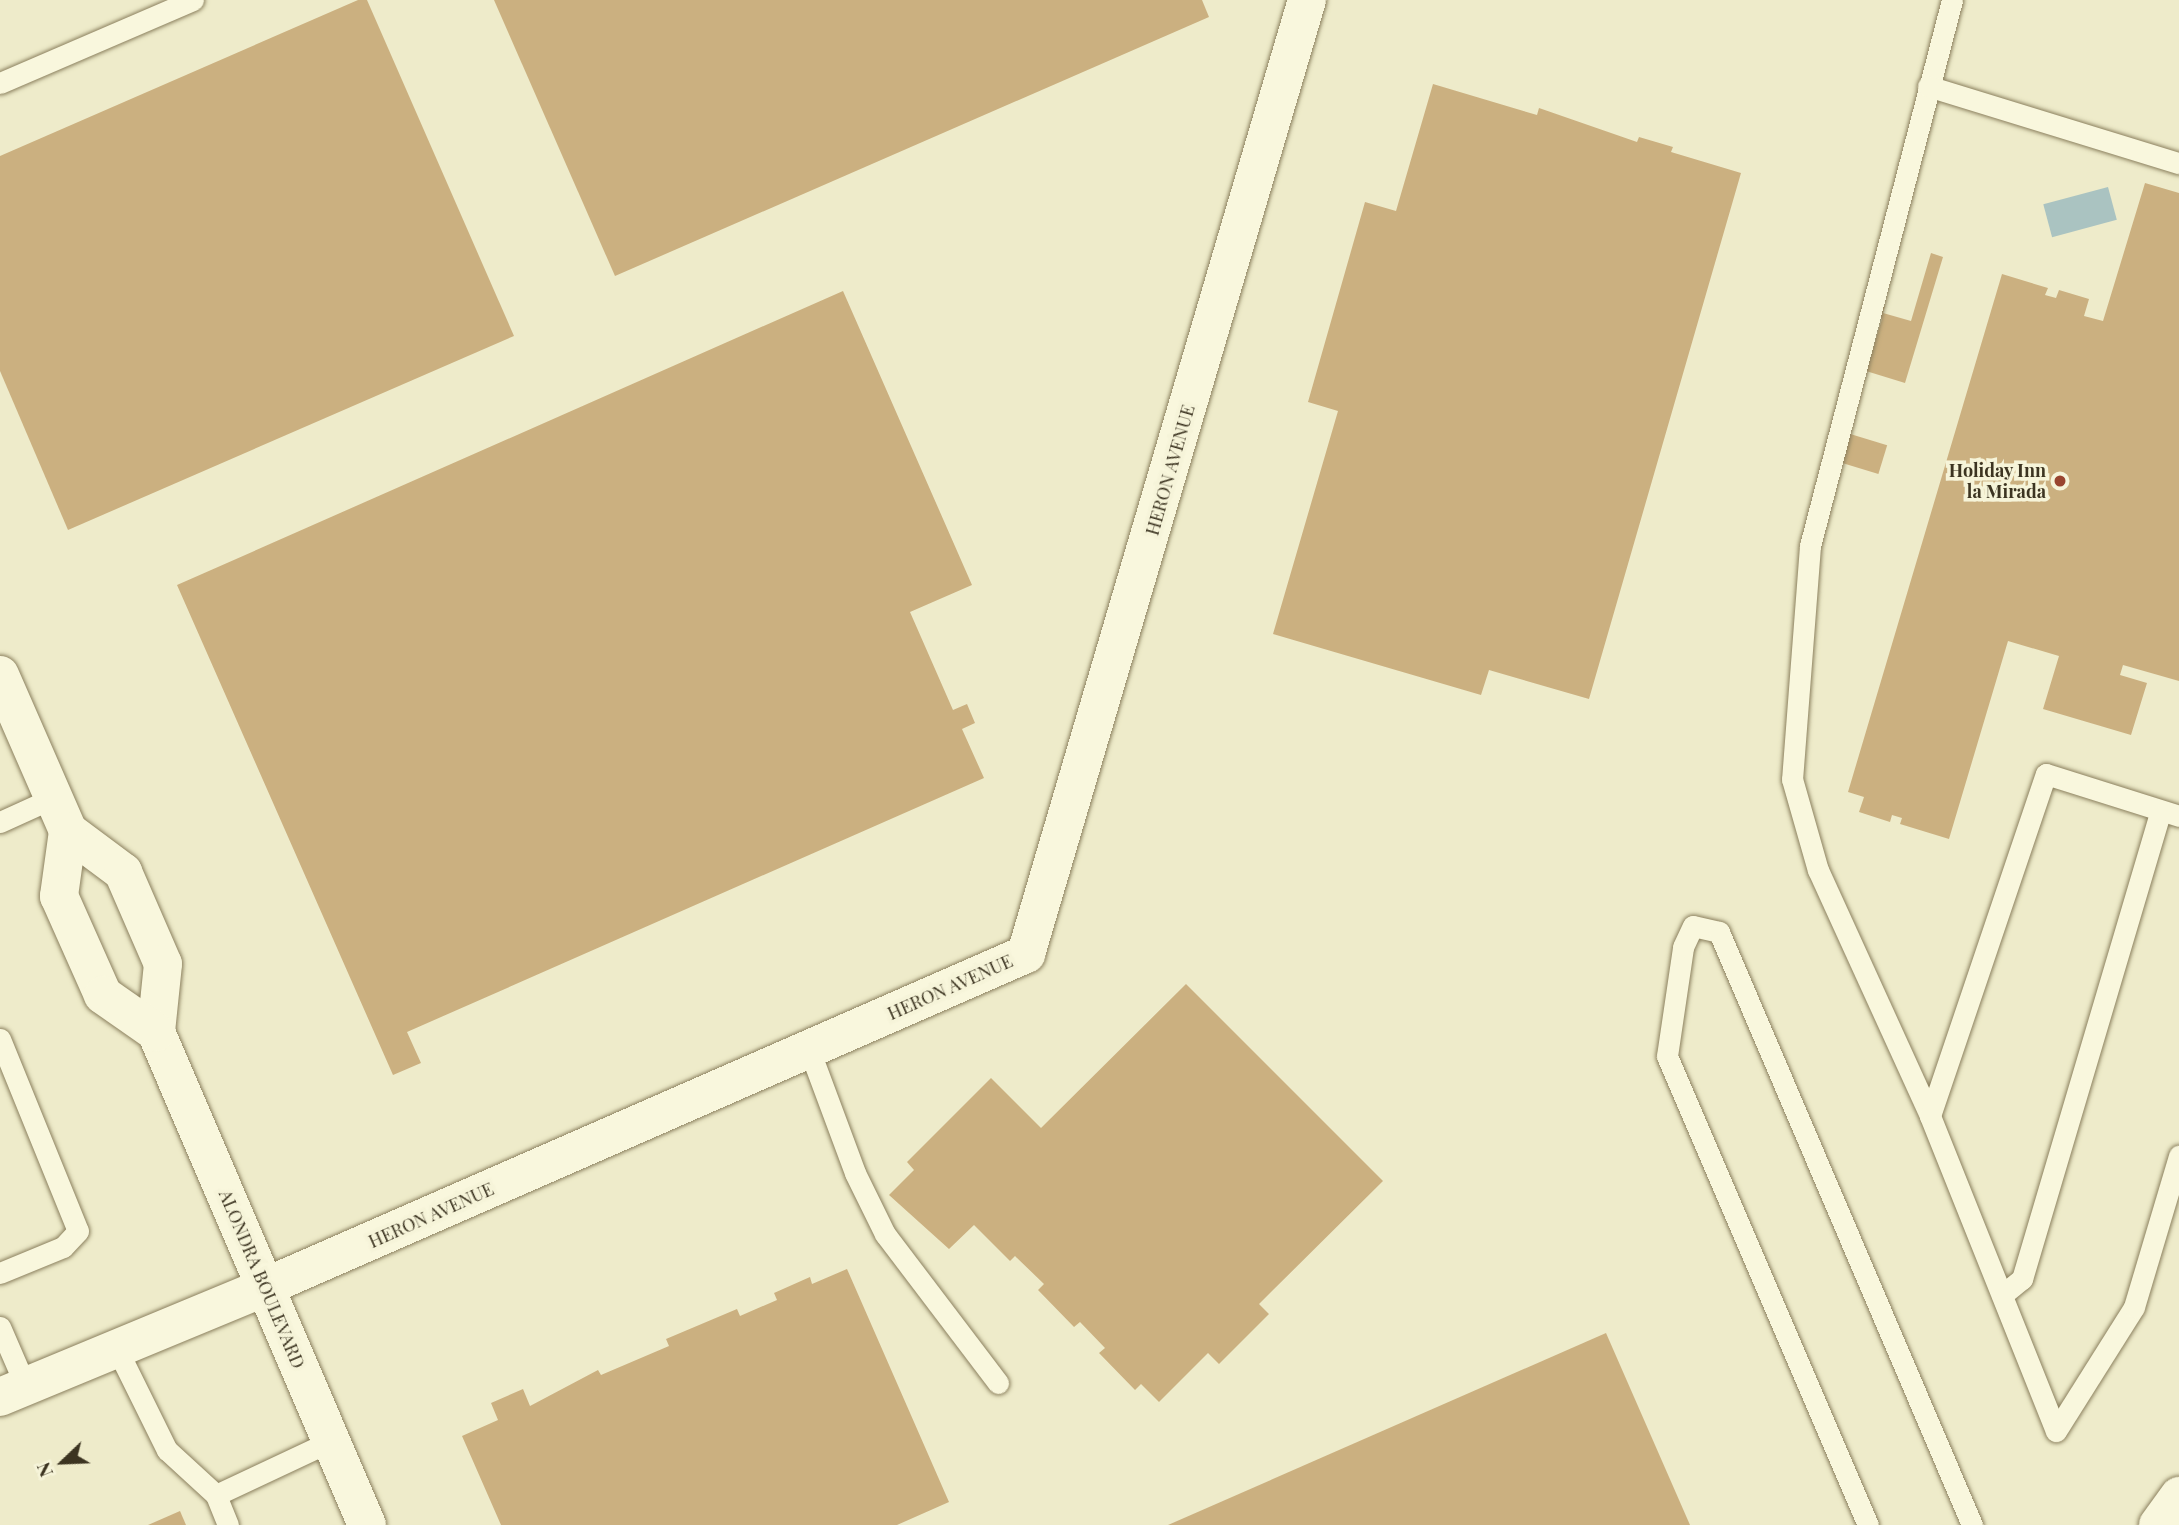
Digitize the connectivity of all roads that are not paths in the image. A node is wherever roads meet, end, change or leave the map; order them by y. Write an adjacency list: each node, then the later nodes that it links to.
1 (193, 0): 4 (lane)
2 (1307, 0): 14 (street, HERON AVENUE)
3 (1952, 0): 6 (lane)
4 (148, 9): 5 (lane)
5 (0, 83)
6 (1928, 86): 7 (lane); 15 (lane)
7 (2179, 163)
8 (0, 675): 10 (street, ALONDRA BOULEVARD)
9 (2170, 813): 15 (lane); 19 (lane)
10 (61, 814): 11 (lane); 12 (street, ALONDRA BOULEVARD); 12 (street)
11 (0, 822)
12 (156, 1032): 18 (street, ALONDRA BOULEVARD)
13 (0, 1039): 17 (lane)
14 (809, 1049): 18 (street, HERON AVENUE); 22 (lane)
15 (1930, 1116): 19 (lane)
16 (2179, 1156): 19 (lane)
17 (0, 1273)
18 (265, 1287): 21 (street, HERON AVENUE); 24 (street, ALONDRA BOULEVARD)
19 (2002, 1295)
20 (0, 1327): 23 (lane)
21 (117, 1349): 23 (street, HERON AVENUE); 25 (lane)
22 (998, 1383)
23 (13, 1392)
24 (331, 1441): 25 (lane); 28 (street, ALONDRA BOULEVARD)
25 (216, 1495): 27 (lane)
26 (2179, 1496): 31 (street)
27 (228, 1525)
28 (367, 1525)
29 (1868, 1525): 30 (lane)
30 (1972, 1525)
31 (2158, 1525)

